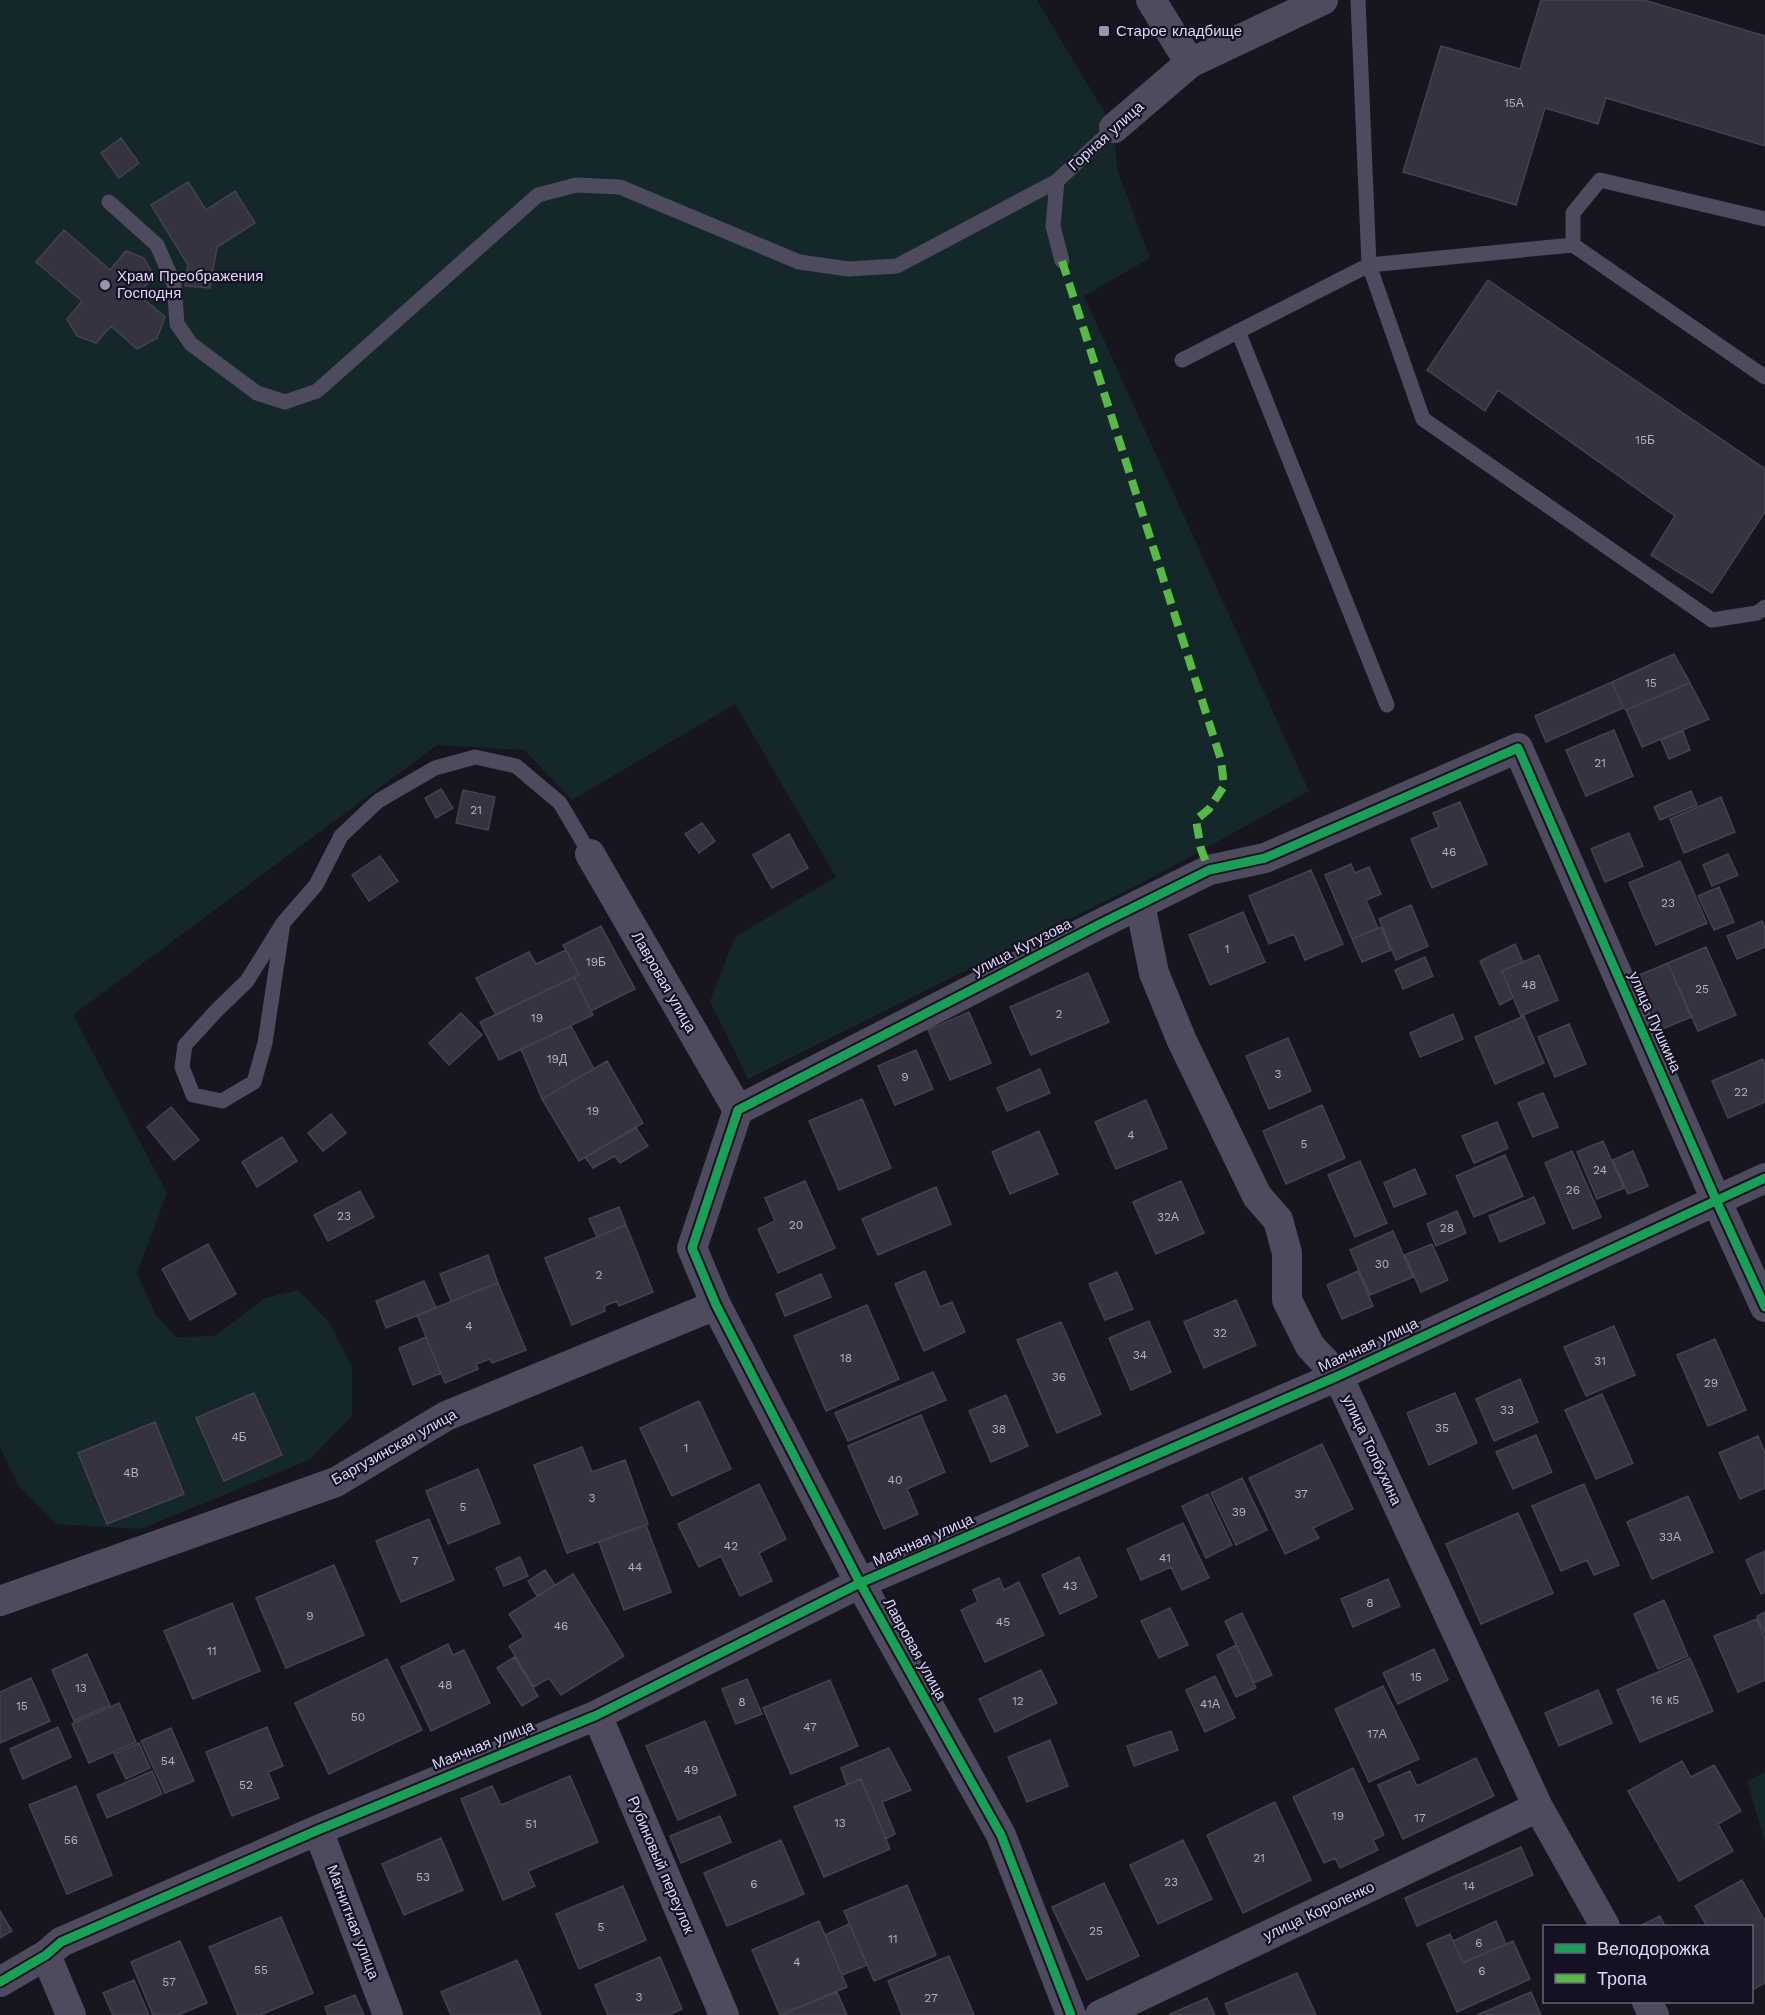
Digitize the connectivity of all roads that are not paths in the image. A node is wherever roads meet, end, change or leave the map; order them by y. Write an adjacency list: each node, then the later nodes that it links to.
1 (1151, 0): 4 (street)
2 (1323, 0): 4 (street, Горная улица)
3 (1358, 0): 11 (lane)
4 (1190, 63): 5 (street, Горная улица)
5 (1114, 128): 6 (lane, Горная улица)
6 (1057, 181): 7 (lane); 10 (lane, Горная улица)
7 (109, 202)
8 (1765, 219): 9 (lane)
9 (1573, 245): 11 (lane); 14 (lane)
10 (1062, 261)
11 (1369, 265): 12 (lane); 15 (lane)
12 (1238, 331): 13 (lane); 16 (lane)
13 (1182, 360)
14 (1765, 377)
15 (1765, 607)
16 (1387, 705)
17 (1518, 748): 19 (street, улица Кутузова); 23 (street, улица Пушкина)
18 (590, 855): 20 (lane); 21 (street, Лавровая улица)
19 (1140, 904): 21 (street, улица Кутузова); 26 (street, улица Толбухина)
20 (283, 923): 20 (lane)
21 (738, 1110): 24 (street)
22 (1765, 1178): 23 (street, Маячная улица)
23 (1716, 1200): 25 (street, улица Пушкина); 26 (street, Маячная улица)
24 (716, 1305): 27 (street, Лавровая улица); 28 (street, Баргузинская улица)
25 (1765, 1307)
26 (1338, 1376): 27 (street, Маячная улица); 30 (street, улица Толбухина)
27 (860, 1583): 29 (street, Маячная улица); 38 (street, Лавровая улица)
28 (0, 1601)
29 (597, 1714): 31 (street, Маячная улица); 37 (street, Рубиновый переулок)
30 (1538, 1807): 32 (street, улица Толбухина); 39 (street, улица Короленко)
31 (318, 1830): 33 (street, Маячная улица); 36 (street, Магнитная улица)
32 (1604, 1925)
33 (46, 1955): 34 (street, Маячная улица); 35 (street)
34 (0, 1982)
35 (71, 2015)
36 (388, 2015)
37 (724, 2015)
38 (1071, 2015)
39 (1100, 2015)

